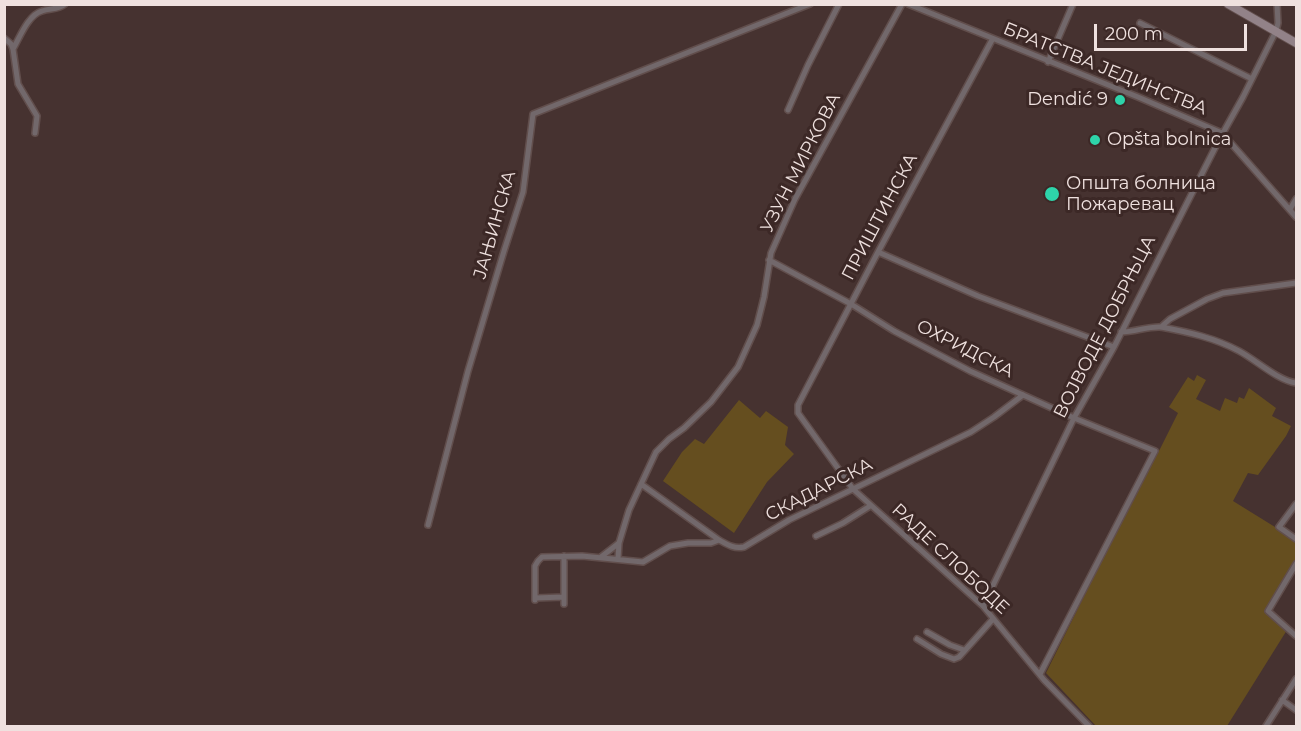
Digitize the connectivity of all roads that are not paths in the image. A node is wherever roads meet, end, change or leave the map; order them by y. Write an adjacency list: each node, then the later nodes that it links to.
1 (65, 4): 14 (street)
2 (810, 4): 38 (street, ЈАЊИНСКА)
3 (839, 4): 17 (street)
4 (902, 4): 24 (street, УЗУН МИРКОВА)
5 (908, 4): 12 (street, БРАТСТВА ЈЕДИНСТВА)
6 (1073, 4): 15 (street)
7 (1228, 4): 10 (main road)
8 (1277, 4): 10 (street)
9 (1140, 24): 16 (street)
10 (1276, 32): 13 (main road); 16 (street, ВОЈВОДЕ ДОБРЊЦА)
11 (4, 38): 14 (street)
12 (992, 40): 15 (street, БРАТСТВА ЈЕДИНСТВА); 23 (street, ПРИШТИНСКА)
13 (1296, 44)
14 (13, 49): 18 (street)
15 (1048, 62): 19 (street, БРАТСТВА ЈЕДИНСТВА)
16 (1252, 79): 19 (street, ВОЈВОДЕ ДОБРЊЦА)
17 (788, 110)
18 (35, 133)
19 (1222, 133): 21 (street, БРАТСТВА ЈЕДИНСТВА); 28 (street, ВОЈВОДЕ ДОБРЊЦА)
20 (1296, 199): 21 (street)
21 (1290, 209): 22 (street, БРАТСТВА ЈЕДИНСТВА)
22 (1296, 217)
23 (878, 252): 26 (street, ПРИШТИНСКА); 29 (street)
24 (770, 260): 26 (street, ОХРИДСКА); 34 (street, УЗУН МИРКОВА)
25 (1296, 283): 27 (street)
26 (851, 304): 31 (street, ОХРИДСКА); 32 (street, ПРИШТИНСКА)
27 (1161, 327): 28 (street); 30 (street)
28 (1121, 332): 29 (street, ВОЈВОДЕ ДОБРЊЦА)
29 (1114, 347): 33 (street, ВОЈВОДЕ ДОБРЊЦА)
30 (1296, 383)
31 (1023, 395): 33 (street, ОХРИДСКА); 35 (street, СКАДАРСКА)
32 (797, 409): 35 (street, РАДЕ СЛОБОДЕ)
33 (1074, 418): 47 (street, ВОЈВОДЕ ДОБРЊЦА); 53 (street, ОХРИДСКА)
34 (641, 484): 41 (street); 42 (street, УЗУН МИРКОВА)
35 (853, 489): 37 (street, РАДЕ СЛОБОДЕ); 41 (street, СКАДАРСКА)
36 (1296, 504): 40 (street)
37 (870, 506): 39 (street); 47 (street, РАДЕ СЛОБОДЕ)
38 (428, 525)
39 (816, 537)
40 (1296, 539)
41 (719, 540): 45 (street, СКАДАРСКА)
42 (620, 543): 44 (street); 45 (street, УЗУН МИРКОВА)
43 (564, 556): 43 (street, СКАДАРСКА); 44 (street, СКАДАРСКА)
44 (600, 558): 45 (street, СКАДАРСКА)
45 (618, 559)
46 (1296, 564): 50 (street)
47 (983, 606): 48 (street, РАДЕ СЛОБОДЕ)
48 (993, 619): 52 (street); 53 (street, РАДЕ СЛОБОДЕ)
49 (927, 632): 52 (street)
50 (1296, 636)
51 (917, 639): 52 (street)
52 (964, 650)
53 (1040, 674): 57 (street, РАДЕ СЛОБОДЕ)
54 (1296, 678): 55 (street)
55 (1282, 700): 56 (street); 58 (street)
56 (1296, 710)
57 (1089, 726)
58 (1266, 726)

